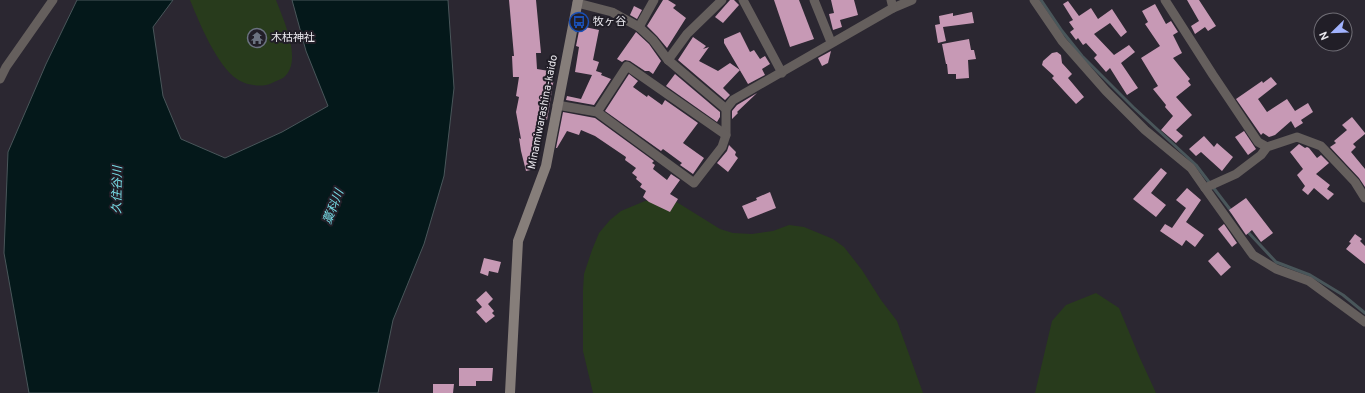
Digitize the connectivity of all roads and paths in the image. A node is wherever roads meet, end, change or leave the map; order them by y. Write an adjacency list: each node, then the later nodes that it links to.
1 (53, 0): 15 (street)
2 (654, 0): 11 (street)
3 (722, 0): 13 (street)
4 (743, 0): 14 (street)
5 (814, 0): 12 (street)
6 (912, 0): 10 (street)
7 (1034, 0): 21 (street)
8 (1165, 0): 20 (street)
9 (577, 2): 11 (street); 16 (main road, Minamiwarashina-kaido)
10 (892, 4): 12 (street)
11 (639, 27): 13 (street)
12 (831, 42): 14 (street)
13 (668, 60): 17 (street)
14 (782, 73): 17 (street)
15 (0, 79)
16 (557, 105): 18 (street); 24 (main road, Minamiwarashina-kaido)
17 (726, 109): 19 (street)
18 (597, 112): 19 (street); 19 (street)
19 (726, 135)
20 (1267, 147): 21 (street); 22 (street)
21 (1205, 188): 23 (street)
22 (1365, 198)
23 (1365, 322)
24 (510, 393)

